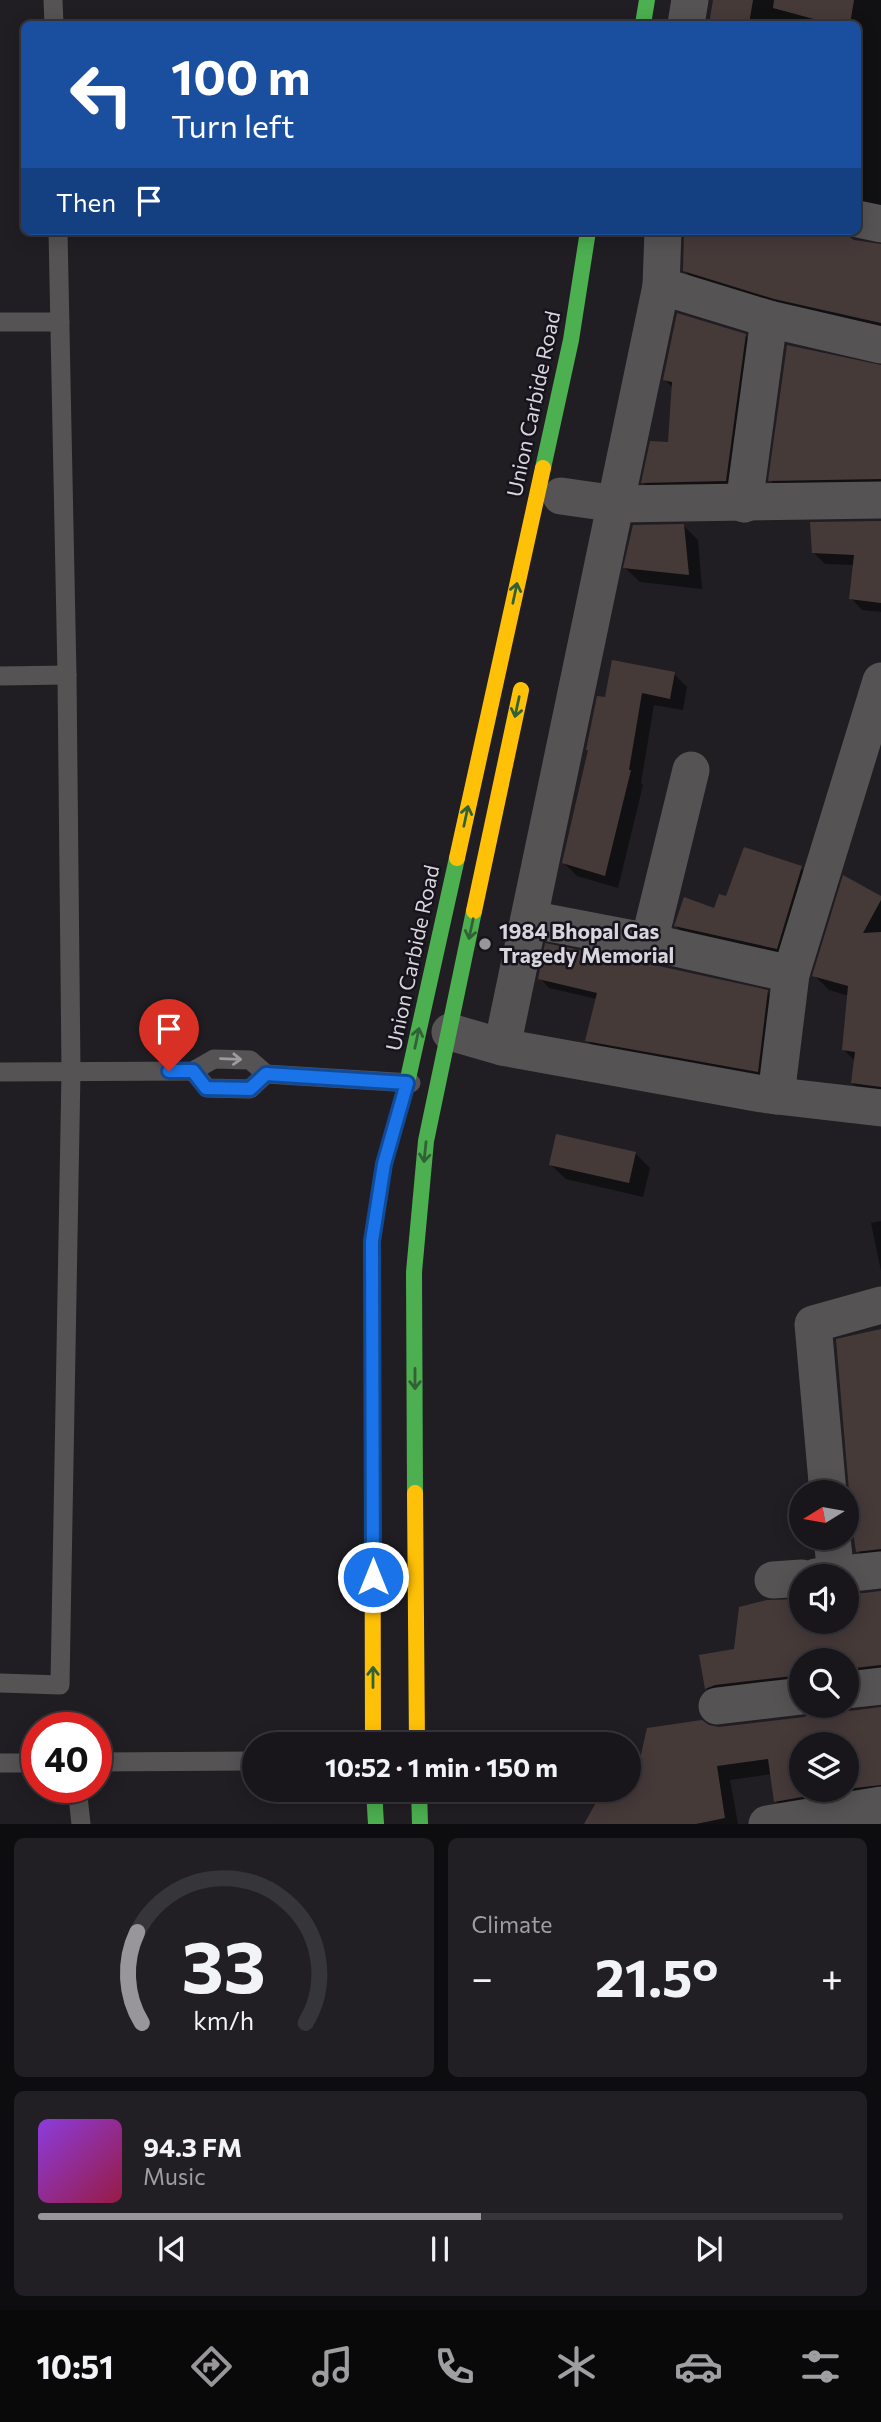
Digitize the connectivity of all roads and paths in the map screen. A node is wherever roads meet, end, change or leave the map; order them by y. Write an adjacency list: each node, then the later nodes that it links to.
1 (53, 0): 4 (lane)
2 (647, 0): 5 (street)
3 (690, 0): 6 (street)
4 (54, 21)
5 (644, 21)
6 (687, 21)
7 (861, 220): 8 (street)
8 (881, 224)
9 (58, 235): 15 (lane)
10 (587, 235): 35 (street, Union Carbide Road, one-way to 10)
11 (663, 235): 12 (street)
12 (661, 286): 13 (street); 20 (street)
13 (769, 320): 16 (street); 19 (street)
14 (0, 322): 15 (lane)
15 (60, 322): 22 (lane)
16 (881, 345)
17 (561, 496): 20 (street)
18 (881, 500): 19 (street)
19 (744, 503): 20 (street)
20 (617, 504): 26 (street)
21 (525, 670): 29 (street, one-way to 29)
22 (67, 675): 23 (lane); 31 (lane)
23 (0, 676)
24 (881, 681): 28 (street)
25 (691, 770): 27 (street)
26 (529, 919): 27 (street); 30 (street)
27 (649, 942): 28 (street)
28 (792, 974): 37 (street)
29 (450, 1032): 30 (street); 36 (street)
30 (502, 1047): 37 (street)
31 (71, 1070): 32 (lane); 33 (lane); 43 (lane)
32 (193, 1071): 34 (lane, one-way to 34); 34 (lane)
33 (0, 1072)
34 (266, 1074): 35 (lane)
35 (407, 1083): 36 (lane); 48 (street, Union Carbide Road, one-way to 35)
36 (436, 1085): 49 (street, one-way to 49)
37 (776, 1096): 38 (street)
38 (881, 1108)
39 (881, 1305): 40 (street)
40 (827, 1480)
41 (881, 1570): 42 (street)
42 (859, 1572)
43 (0, 1683)
44 (881, 1686): 45 (street)
45 (859, 1689)
46 (789, 1698): 47 (street)
47 (717, 1706)
48 (373, 1732)
49 (417, 1732)
50 (242, 1761): 51 (lane)
51 (112, 1762)
52 (0, 1763): 53 (lane)
53 (21, 1763)
54 (375, 1802): 59 (street)
55 (419, 1802): 60 (street)
56 (79, 1803): 58 (lane)
57 (881, 1805): 61 (street)
58 (81, 1824)
59 (376, 1824)
60 (420, 1824)
61 (767, 1824)

